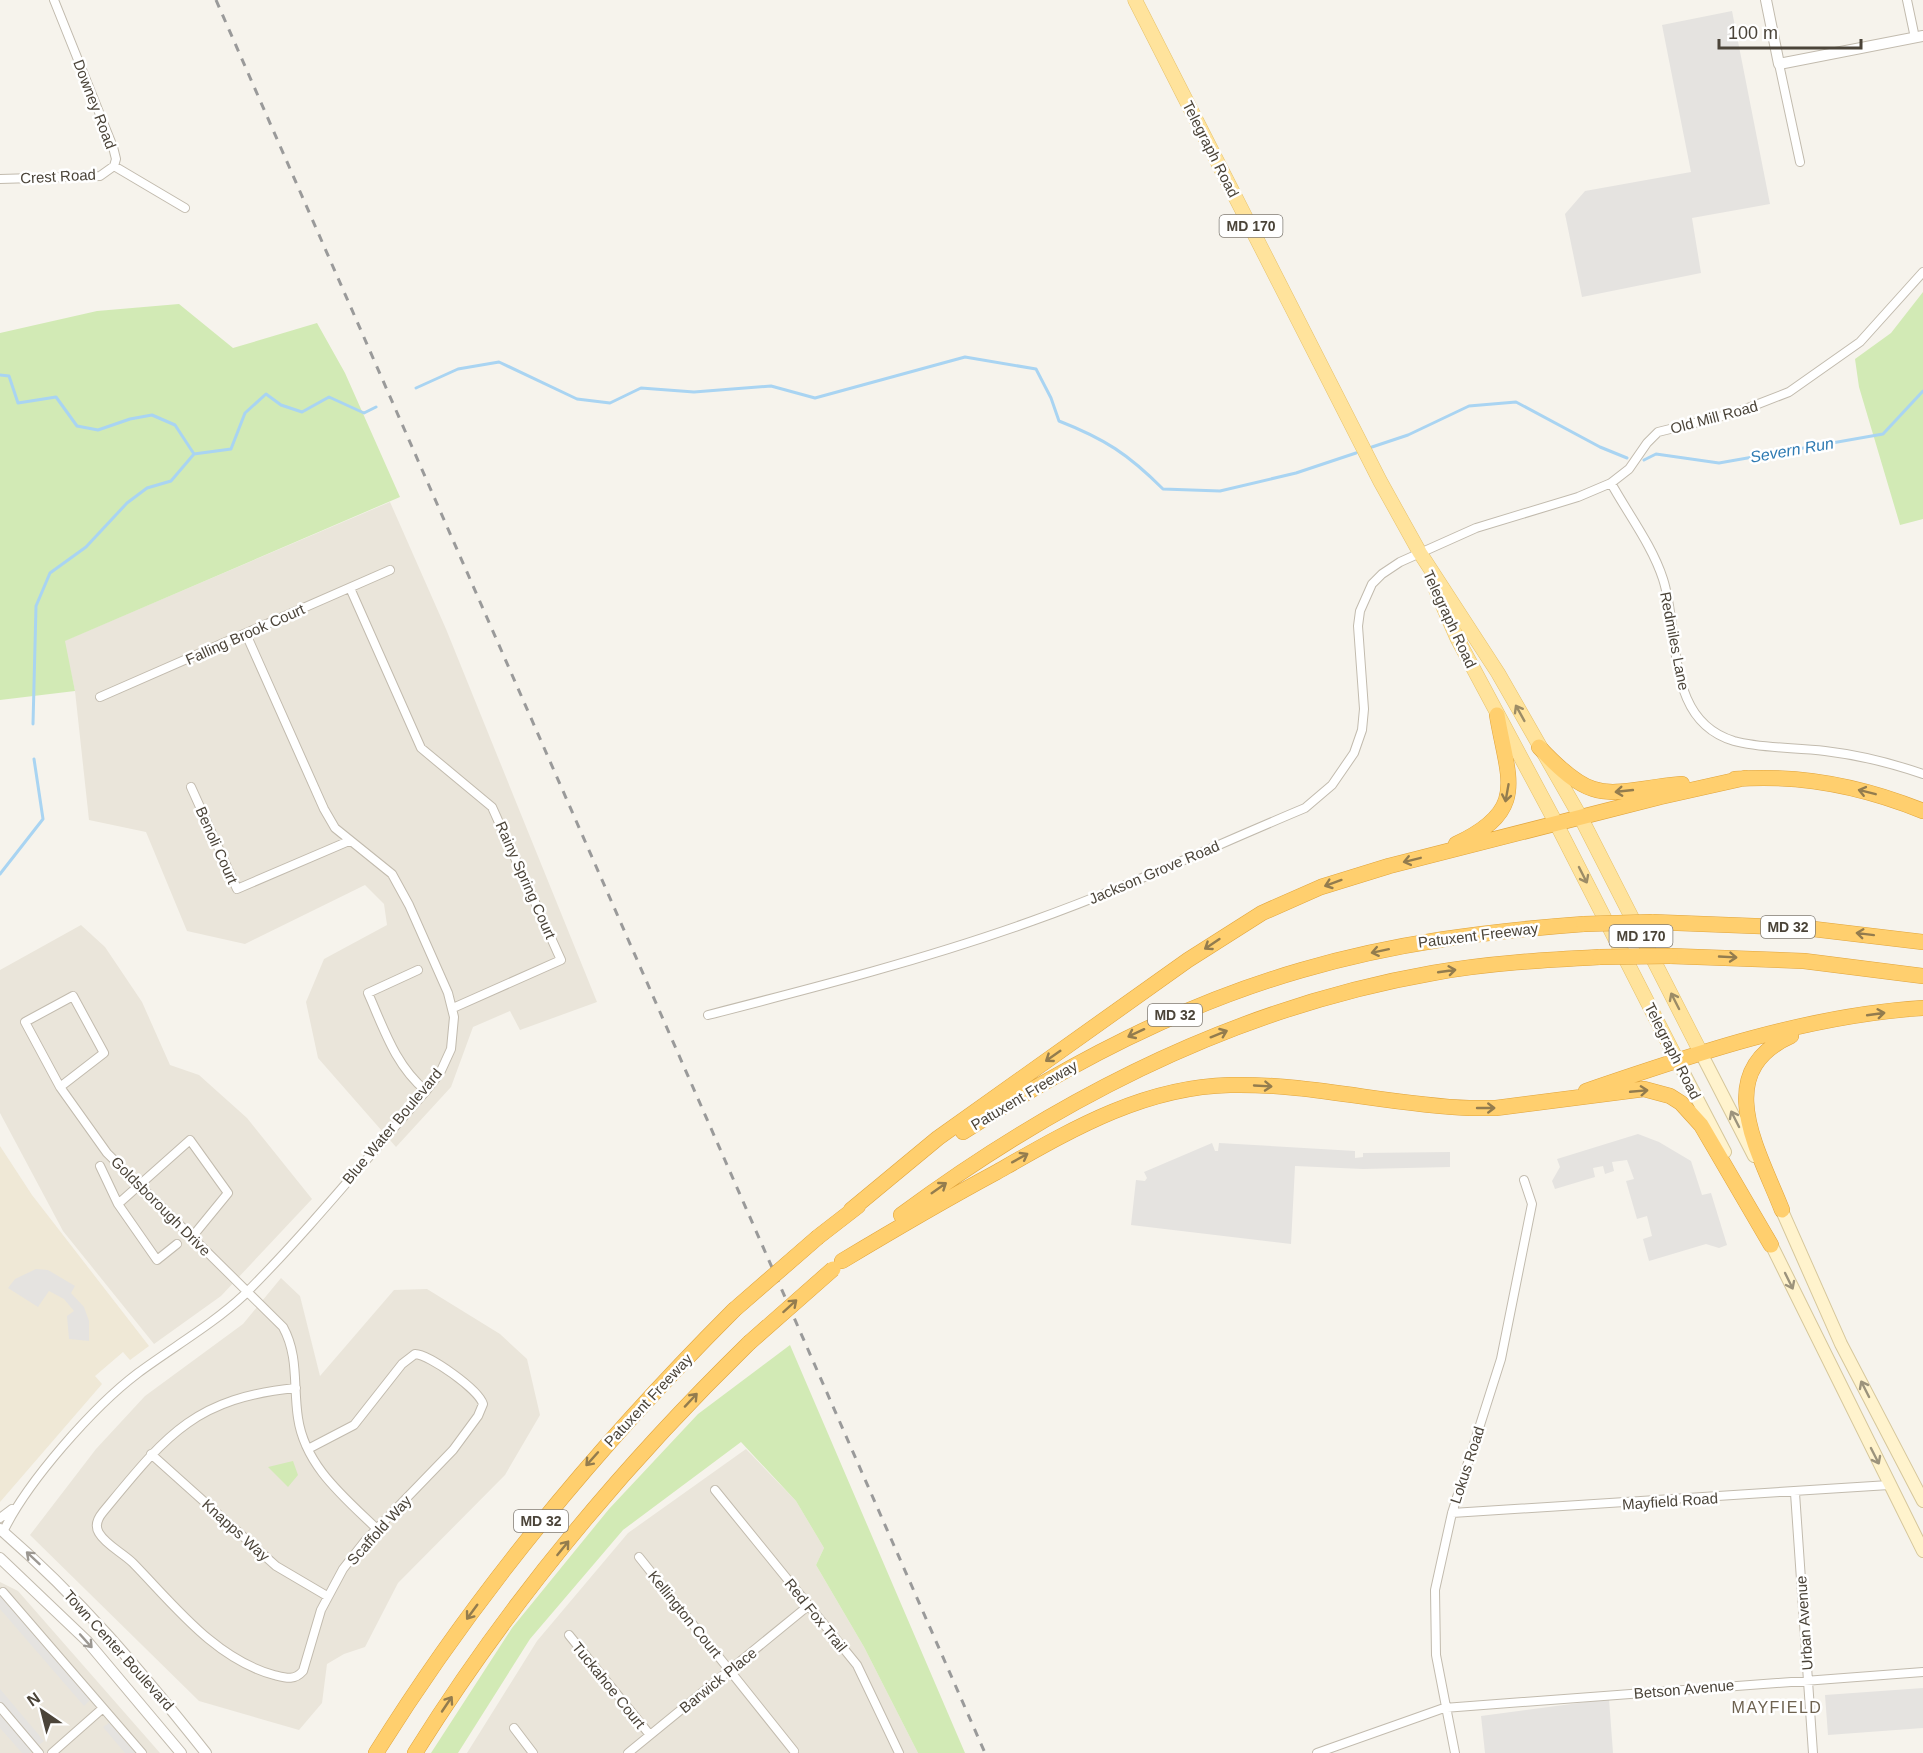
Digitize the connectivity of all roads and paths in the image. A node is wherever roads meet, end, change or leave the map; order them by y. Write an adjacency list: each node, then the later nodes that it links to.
1 (54, 0): 8 (street, Downey Road)
2 (1135, 0): 13 (main road, Telegraph Road / MD 170)
3 (1766, 0): 6 (street)
4 (1907, 0): 5 (street)
5 (1919, 37): 6 (street)
6 (1779, 64): 7 (street)
7 (1800, 162)
8 (114, 166): 9 (street, Crest Road); 10 (street, Downey Road)
9 (0, 178)
10 (185, 208)
11 (1923, 272): 12 (street, Old Mill Road)
12 (1611, 483): 13 (street, Old Mill Road); 20 (street, Redmiles Lane)
13 (1420, 553): 18 (main road, Telegraph Road / MD 170); 19 (main road, Telegraph Road / MD 170, one-way to 13); 33 (street, Jackson Grove Road)
14 (390, 570): 15 (street, Falling Brook Court)
15 (350, 588): 16 (street, Falling Brook Court); 31 (street, Rainy Spring Court)
16 (246, 633): 17 (street, Falling Brook Court); 26 (street, Blue Water Boulevard)
17 (100, 697)
18 (1497, 715): 25 (main road, Telegraph Road / MD 170); 27 (highway, one-way to 27)
19 (1539, 747): 21 (highway, one-way to 19); 24 (main road, Telegraph Road / MD 170)
20 (1923, 774)
21 (1744, 778): 23 (highway, one-way to 21); 24 (highway)
22 (191, 787): 26 (street, Benoli Court)
23 (1923, 811)
24 (1581, 818): 25 (highway); 35 (main road, Telegraph Road / MD 170, one-way to 24)
25 (1556, 823): 27 (highway); 36 (main road, Telegraph Road / MD 170, one-way to 36)
26 (349, 841): 31 (street, Blue Water Boulevard)
27 (1434, 855): 44 (highway, one-way to 44)
28 (1923, 942): 44 (highway, Patuxent Freeway / MD 32, one-way to 44, bridge)
29 (418, 970): 38 (street)
30 (1923, 976): 49 (highway, Patuxent Freeway / MD 32, one-way to 30, bridge)
31 (453, 1008): 38 (street, Blue Water Boulevard)
32 (1923, 1008): 34 (highway, one-way to 32)
33 (708, 1015)
34 (1828, 1022): 35 (highway); 45 (highway)
35 (1701, 1053): 36 (highway); 45 (main road, Telegraph Road / MD 170, one-way to 35)
36 (1677, 1060): 39 (highway); 48 (main road, Telegraph Road / MD 170)
37 (60, 1087): 37 (street, Goldsborough Drive); 42 (street, Goldsborough Drive)
38 (426, 1091): 50 (street, Blue Water Boulevard)
39 (1540, 1103): 48 (highway, one-way to 48); 49 (highway, one-way to 39)
40 (100, 1166): 43 (street)
41 (1524, 1180): 59 (street, Lokus Road)
42 (138, 1185): 43 (street); 46 (street, Goldsborough Drive); 46 (street)
43 (118, 1204): 47 (street)
44 (851, 1210): 84 (highway, Patuxent Freeway / MD 32, one-way to 84, bridge)
45 (1782, 1210): 57 (main road, Telegraph Road / MD 170, one-way to 45)
46 (192, 1236): 50 (street, Goldsborough Drive)
47 (177, 1244)
48 (1771, 1245): 54 (main road, Telegraph Road / MD 170, one-way to 54)
49 (837, 1265): 85 (highway, Patuxent Freeway / MD 32, one-way to 49, bridge)
50 (248, 1290): 51 (street, Goldsborough Drive); 58 (street, Blue Water Boulevard)
51 (296, 1388): 52 (street, Goldsborough Drive); 53 (street, Scaffold Way)
52 (308, 1449): 61 (street, Goldsborough Drive); 61 (street, Scaffold Way)
53 (152, 1454): 67 (street, Knapps Way); 67 (street, Scaffold Way)
54 (1889, 1485): 56 (street, Mayfield Road); 63 (main road, Telegraph Road / MD 170)
55 (715, 1490): 68 (street, Red Fox Trail)
56 (1796, 1493): 59 (street, Mayfield Road); 72 (street, Urban Avenue)
57 (1923, 1501)
58 (15, 1507): 60 (street, Blue Water Boulevard); 62 (street, Blue Water Boulevard)
59 (1452, 1513): 75 (street, Lokus Road)
60 (0, 1518)
61 (377, 1529): 67 (street, Scaffold Way)
62 (1, 1532): 83 (street, Town Center Boulevard, one-way to 62)
63 (1923, 1551)
64 (0, 1557): 82 (street, Town Center Boulevard, one-way to 82)
65 (639, 1557): 70 (street, Kellington Court)
66 (3, 1592): 74 (street)
67 (327, 1596)
68 (808, 1606): 70 (street, Barwick Place); 88 (street, Red Fox Trail)
69 (569, 1635): 77 (street, Tuckahoe Court)
70 (730, 1671): 77 (street, Barwick Place); 78 (street, Kellington Court)
71 (1923, 1672): 72 (street, Betson Avenue)
72 (1807, 1680): 75 (street, Betson Avenue); 91 (street, Urban Avenue)
73 (0, 1707): 79 (street)
74 (103, 1708): 80 (street); 81 (street)
75 (1444, 1708): 89 (street, Betson Avenue); 90 (street, Lokus Road)
76 (514, 1728): 86 (street)
77 (650, 1735): 87 (street, Barwick Place)
78 (794, 1751)
79 (39, 1753)
80 (52, 1753)
81 (142, 1753)
82 (181, 1753)
83 (206, 1753)
84 (376, 1753)
85 (415, 1753)
86 (533, 1753)
87 (628, 1753)
88 (898, 1753)
89 (1317, 1753)
90 (1455, 1753)
91 (1813, 1753)

